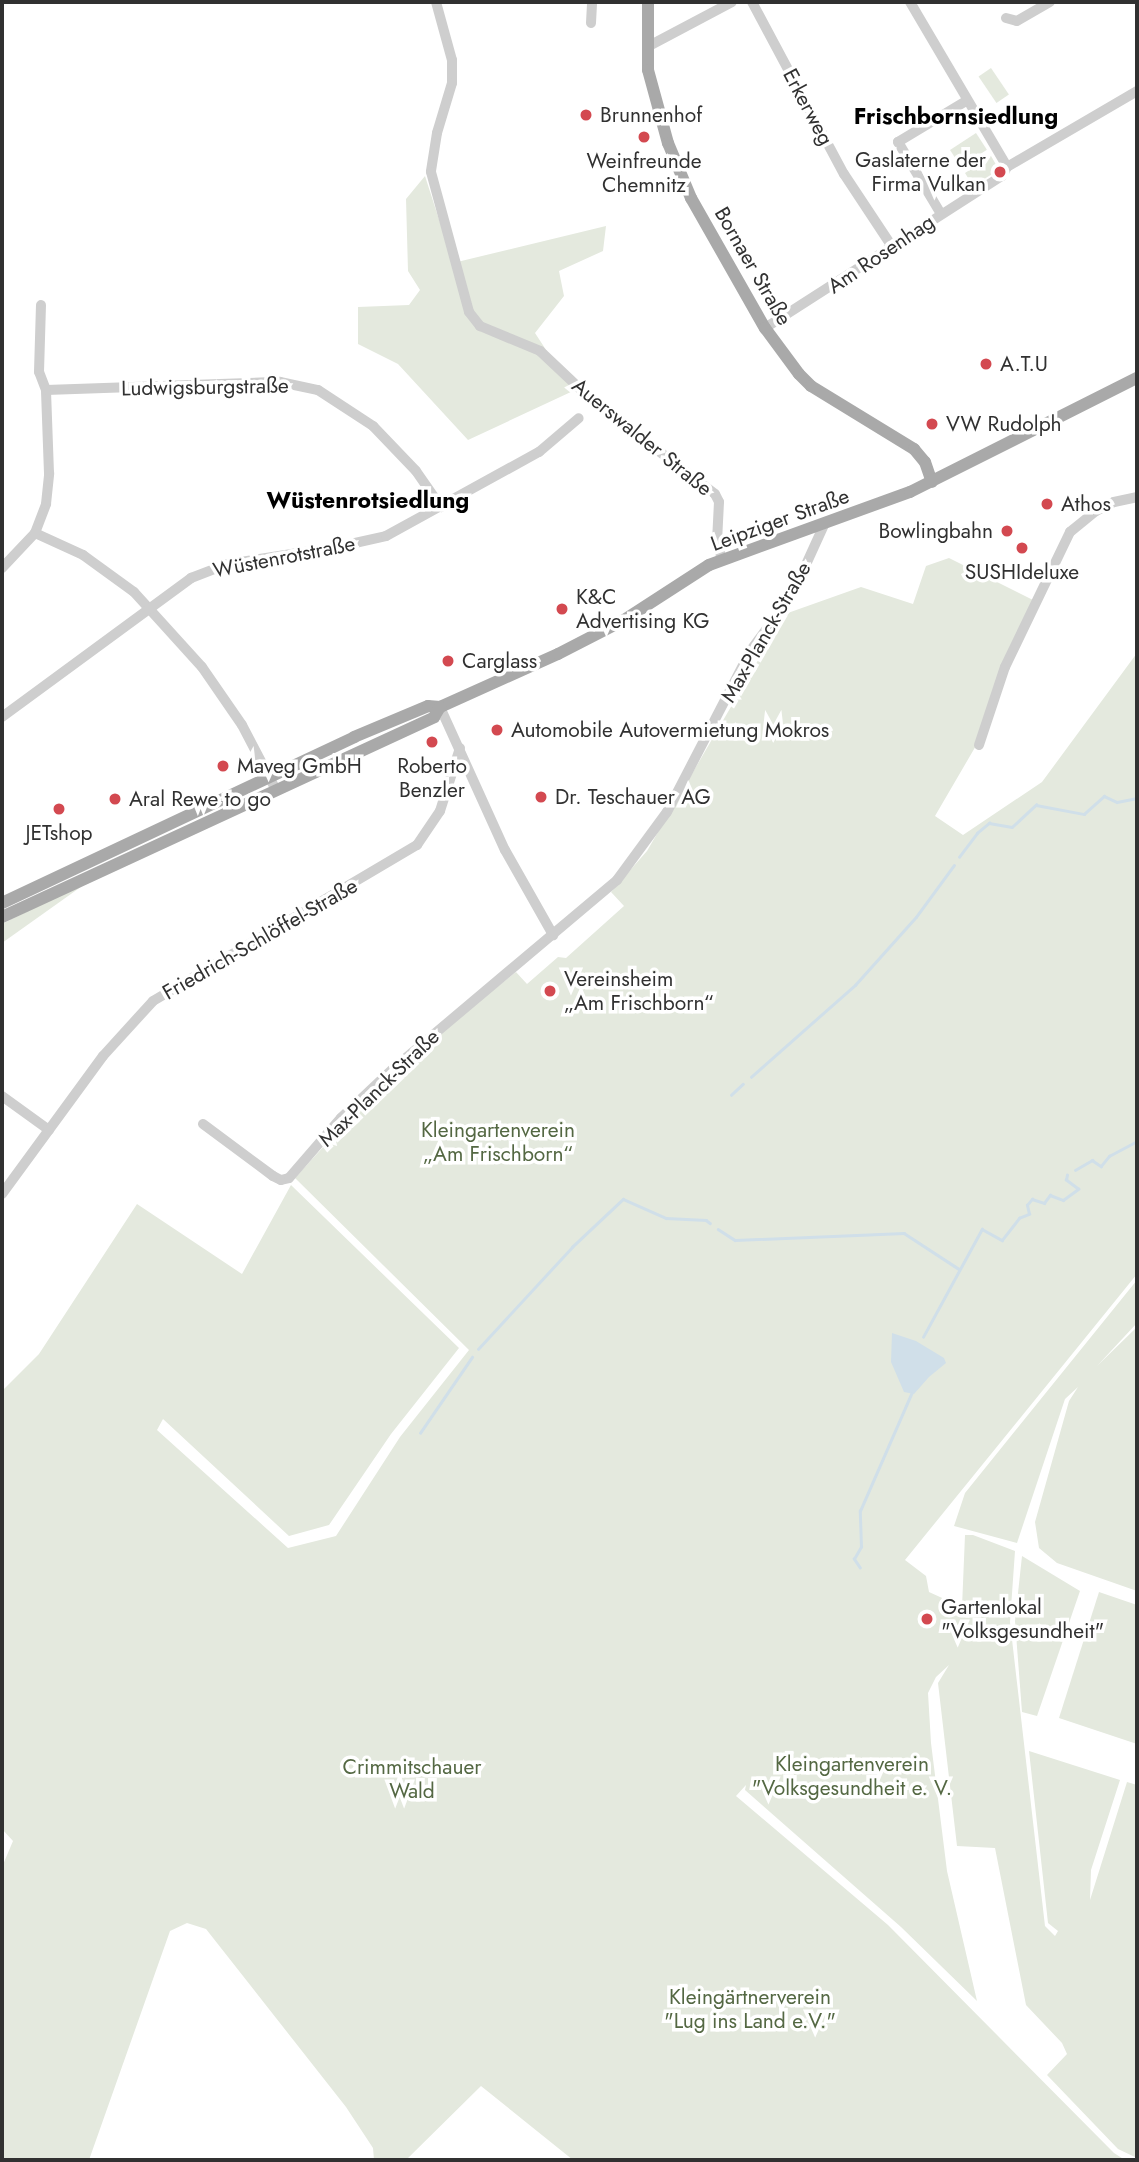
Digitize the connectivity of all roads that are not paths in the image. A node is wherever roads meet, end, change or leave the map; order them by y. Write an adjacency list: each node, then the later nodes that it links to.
1 (436, 2): 26 (street, Auerswalder Straße)
2 (592, 2): 9 (street)
3 (648, 2): 10 (main road, Bornaer Straße)
4 (732, 2): 10 (street)
5 (751, 2): 15 (street, Erkerweg)
6 (909, 2): 12 (street)
7 (1050, 2): 8 (street)
8 (1006, 18)
9 (591, 23)
10 (647, 47): 17 (main road, Bornaer Straße)
11 (1137, 91): 13 (street, Am Rosenhag)
12 (966, 101): 13 (street); 14 (street)
13 (1007, 167): 14 (street, Am Rosenhag)
14 (941, 214): 15 (street, Am Rosenhag)
15 (891, 245): 17 (street, Am Rosenhag)
16 (41, 304): 19 (street)
17 (765, 328): 21 (main road, Bornaer Straße)
18 (1137, 378): 21 (main road, Leipziger Straße)
19 (46, 390): 23 (street, Ludwigsburgstraße); 25 (street)
20 (579, 418): 23 (street, Wüstenrotstraße)
21 (932, 482): 24 (main road, Leipziger Straße)
22 (1137, 497): 31 (street)
23 (441, 507): 28 (street, Wüstenrotstraße)
24 (824, 524): 26 (main road, Leipziger Straße); 36 (street, Max-Planck-Straße)
25 (36, 533): 27 (street); 28 (street)
26 (722, 559): 29 (main road, Leipziger Straße)
27 (2, 568)
28 (149, 609): 30 (street, Wüstenrotstraße); 33 (street)
29 (440, 707): 32 (street); 33 (main road, Leipziger Straße)
30 (2, 717)
31 (979, 745)
32 (460, 748): 36 (street); 39 (street, Friedrich-Schlöffel-Straße)
33 (273, 783): 34 (main road, Leipziger Straße); 35 (main road, Leipziger Straße)
34 (2, 903)
35 (2, 917)
36 (553, 935): 38 (street, Max-Planck-Straße)
37 (2, 1096): 39 (street)
38 (203, 1124)
39 (49, 1130): 40 (street, Friedrich-Schlöffel-Straße)
40 (2, 1194)

